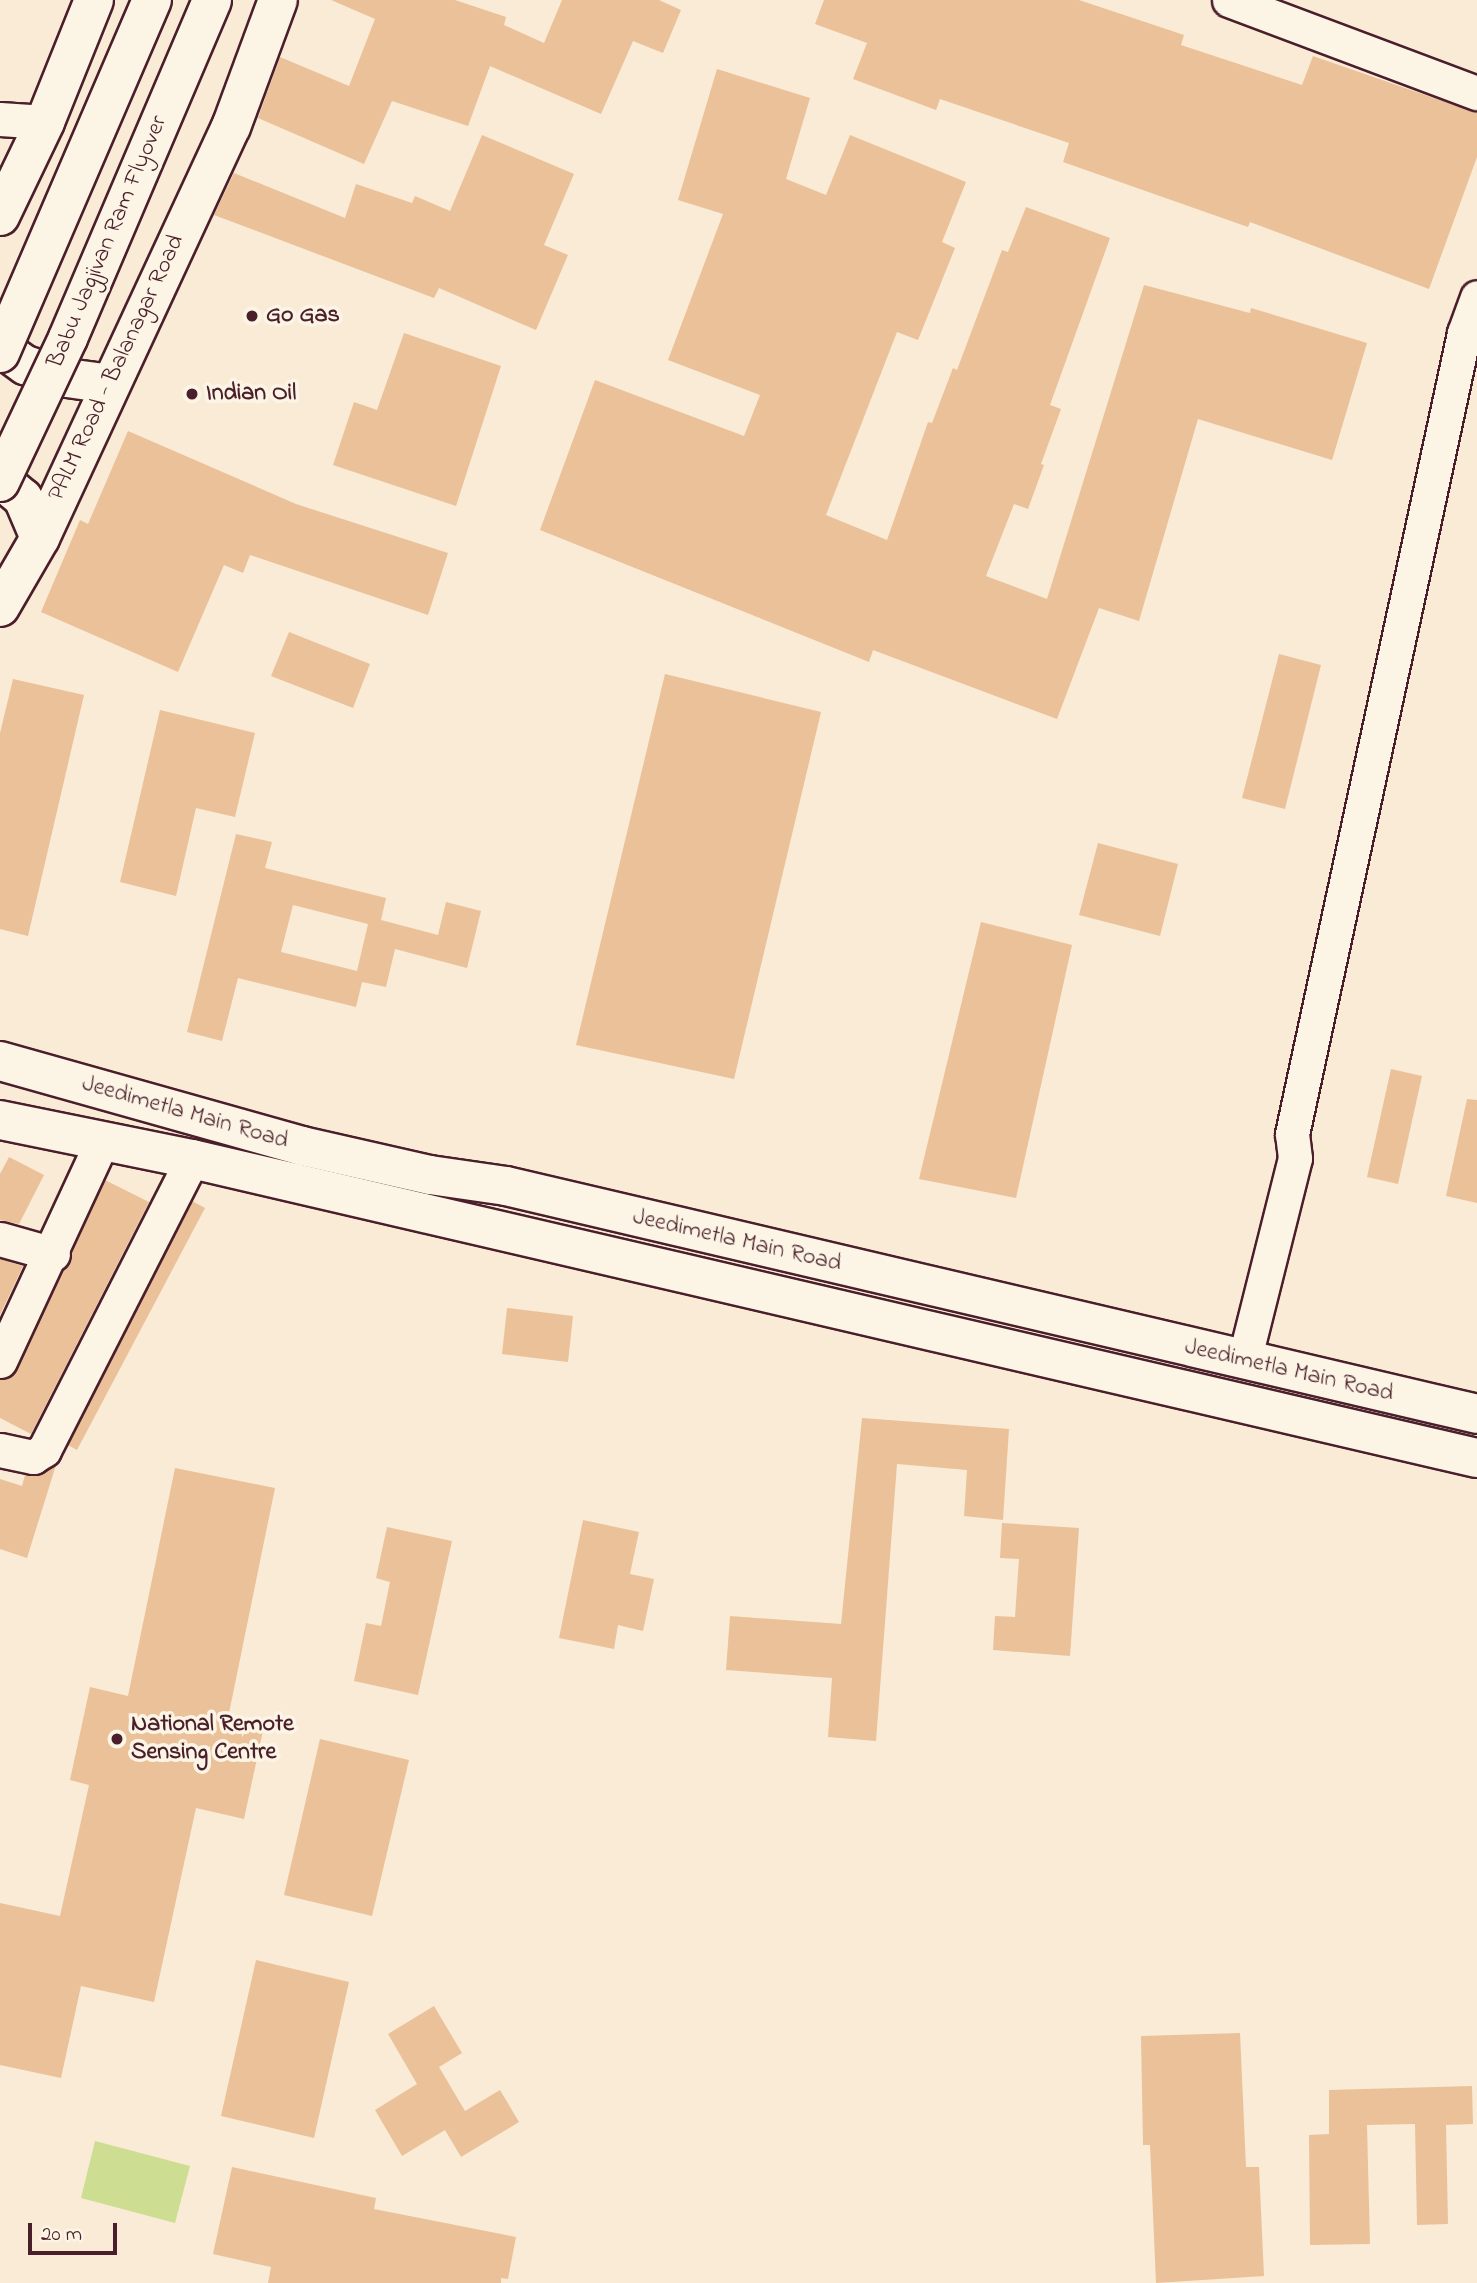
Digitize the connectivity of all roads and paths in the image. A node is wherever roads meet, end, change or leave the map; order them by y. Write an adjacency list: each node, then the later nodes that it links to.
1 (94, 0): 8 (main road)
2 (152, 0): 12 (main road, bridge)
3 (212, 0): 14 (main road, Babu Jagjivan Ram Flyover, bridge)
4 (278, 0): 13 (main road, PALM Road - Balanagar Road)
5 (1229, 0): 6 (street)
6 (1477, 93)
7 (0, 119): 8 (street)
8 (45, 122): 9 (main road)
9 (0, 216)
10 (1477, 297): 25 (street)
11 (0, 347): 13 (main road)
12 (0, 354)
13 (110, 384): 15 (main road, PALM Road - Balanagar Road)
14 (0, 480): 15 (main road)
15 (40, 538): 16 (main road, PALM Road - Balanagar Road)
16 (0, 607)
17 (0, 1061): 23 (main road, Jeedimetla Main Road)
18 (0, 1121): 19 (main road, Jeedimetla Main Road)
19 (102, 1141): 20 (main road, Jeedimetla Main Road); 22 (street)
20 (192, 1159): 24 (main road, Jeedimetla Main Road); 28 (street)
21 (0, 1239): 22 (street)
22 (53, 1254): 26 (street)
23 (1003, 1304): 24 (main road); 25 (main road, Jeedimetla Main Road)
24 (995, 1346): 29 (main road, Jeedimetla Main Road)
25 (1234, 1359): 27 (main road, Jeedimetla Main Road)
26 (0, 1362)
27 (1477, 1414)
28 (0, 1450)
29 (1477, 1458)

